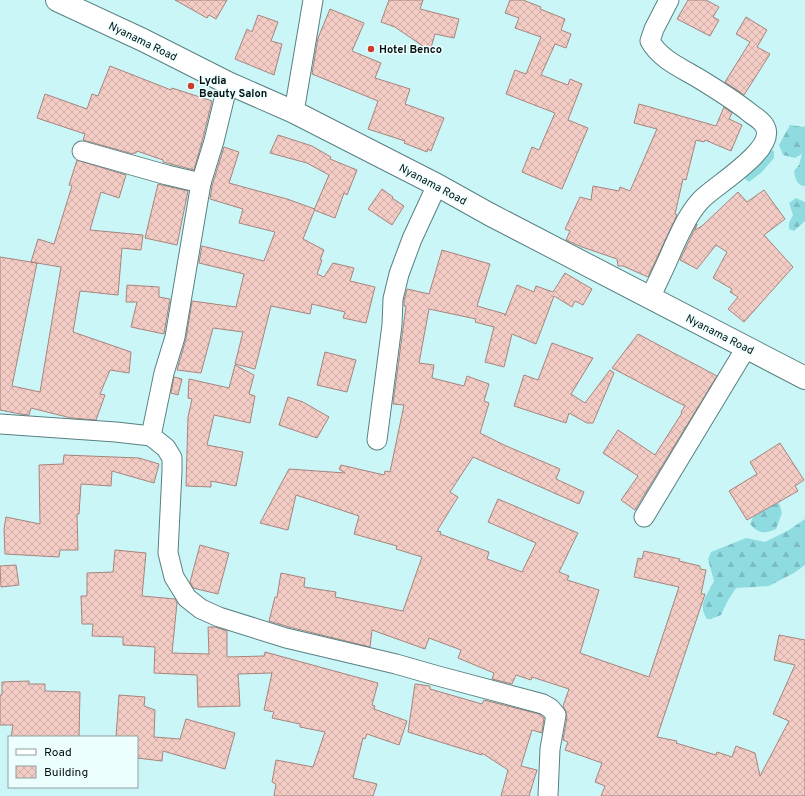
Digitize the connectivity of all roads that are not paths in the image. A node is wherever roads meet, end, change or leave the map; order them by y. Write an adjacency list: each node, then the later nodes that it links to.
1 (57, 0): 4 (street, Nyanama Road)
2 (313, 0): 5 (street)
3 (669, 0): 9 (street)
4 (228, 83): 5 (street, Nyanama Road); 7 (street)
5 (294, 112): 8 (street, Nyanama Road)
6 (82, 151): 7 (street)
7 (201, 183): 13 (street)
8 (437, 185): 9 (street, Nyanama Road); 14 (street)
9 (650, 298): 10 (street, Nyanama Road)
10 (746, 348): 11 (street, Nyanama Road); 15 (street)
11 (805, 378)
12 (0, 424): 13 (street)
13 (151, 436): 16 (street)
14 (377, 440)
15 (644, 516)
16 (548, 796)

